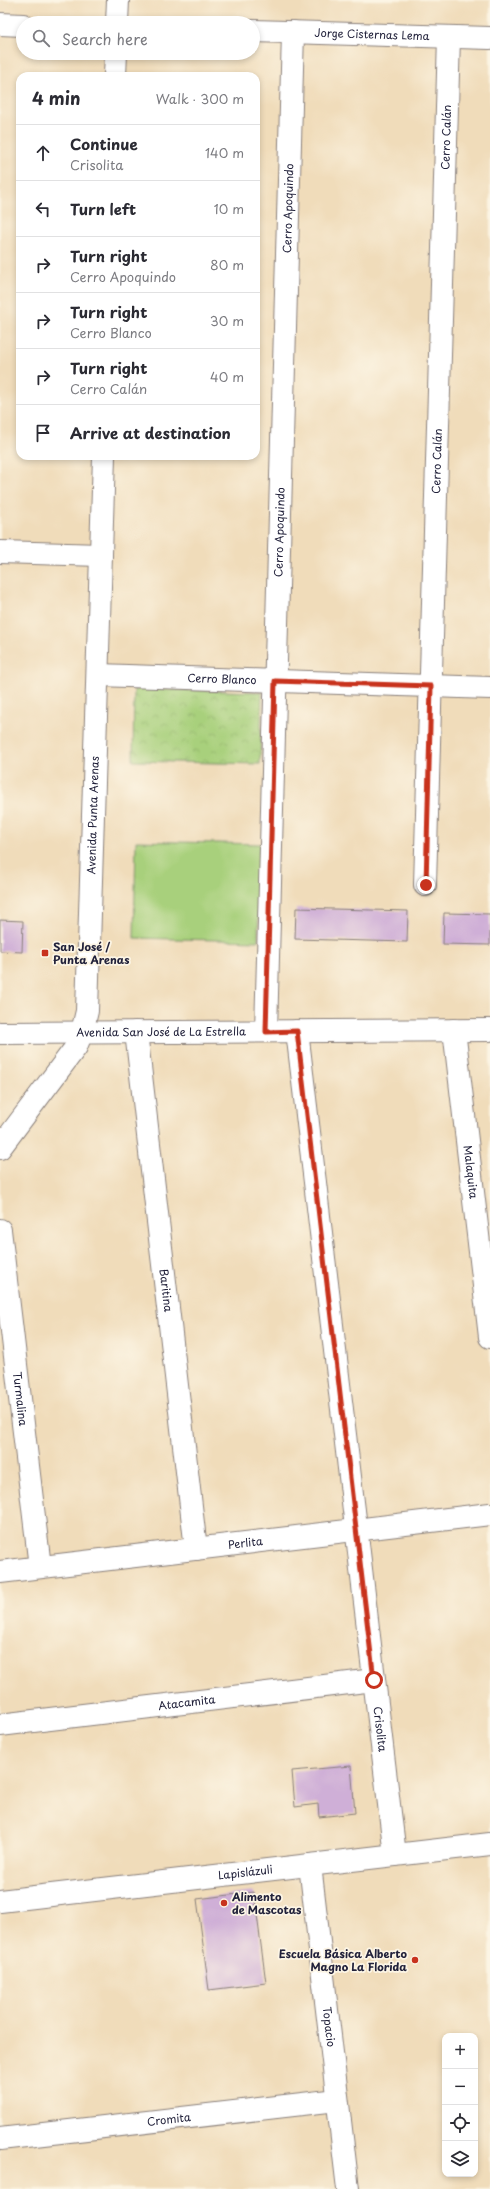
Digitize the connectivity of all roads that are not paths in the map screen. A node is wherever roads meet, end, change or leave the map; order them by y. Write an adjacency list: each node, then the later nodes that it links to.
1 (118, 0): 2 (street)
2 (117, 16)
3 (0, 24): 4 (street)
4 (16, 25)
5 (260, 31): 6 (street, Jorge Cisternas Lema)
6 (293, 32): 7 (street, Jorge Cisternas Lema); 15 (street, Cerro Apoquindo)
7 (449, 37): 8 (street, Jorge Cisternas Lema); 16 (street, Cerro Calán)
8 (490, 38)
9 (116, 60): 10 (street)
10 (115, 72)
11 (104, 460): 13 (street, Avenida Punta Arenas)
12 (0, 552): 13 (street)
13 (101, 555): 14 (street, Avenida Punta Arenas)
14 (98, 675): 15 (street, Cerro Blanco); 22 (street, Avenida Punta Arenas)
15 (275, 681): 16 (street, Cerro Blanco); 24 (street, Cerro Apoquindo)
16 (431, 686): 17 (street, Cerro Blanco); 18 (street, Cerro Calán)
17 (490, 688)
18 (426, 885)
19 (454, 1030): 20 (street, Avenida San José de La Estrella); 21 (street, Avenida San José de La Estrella); 28 (street, Malaquita)
20 (490, 1030)
21 (297, 1031): 24 (street, Avenida San José de La Estrella); 30 (street, Crisolita)
22 (82, 1032): 23 (street, Avenida San José de La Estrella); 25 (street, Avenida San José de La Estrella); 26 (street, Avenida Punta Arenas)
23 (136, 1032): 24 (street, Avenida San José de La Estrella); 31 (street, Baritina)
24 (266, 1032)
25 (0, 1033)
26 (0, 1148)
27 (0, 1230): 32 (street, Turmalina)
28 (490, 1337)
29 (490, 1514): 30 (street, Perlita)
30 (356, 1530): 31 (street, Perlita); 34 (street, Crisolita)
31 (196, 1549): 32 (street, Perlita)
32 (40, 1567): 33 (street, Perlita)
33 (0, 1572)
34 (374, 1680): 35 (street, Atacamita); 37 (street, Crisolita)
35 (0, 1725)
36 (490, 1844): 37 (street, Lapislázuli)
37 (395, 1854): 38 (street, Lapislázuli)
38 (310, 1865): 39 (street, Lapislázuli); 40 (street, Topacio)
39 (0, 1901)
40 (338, 2100): 41 (street, Cromita); 42 (street, Topacio)
41 (0, 2139)
42 (348, 2189)

